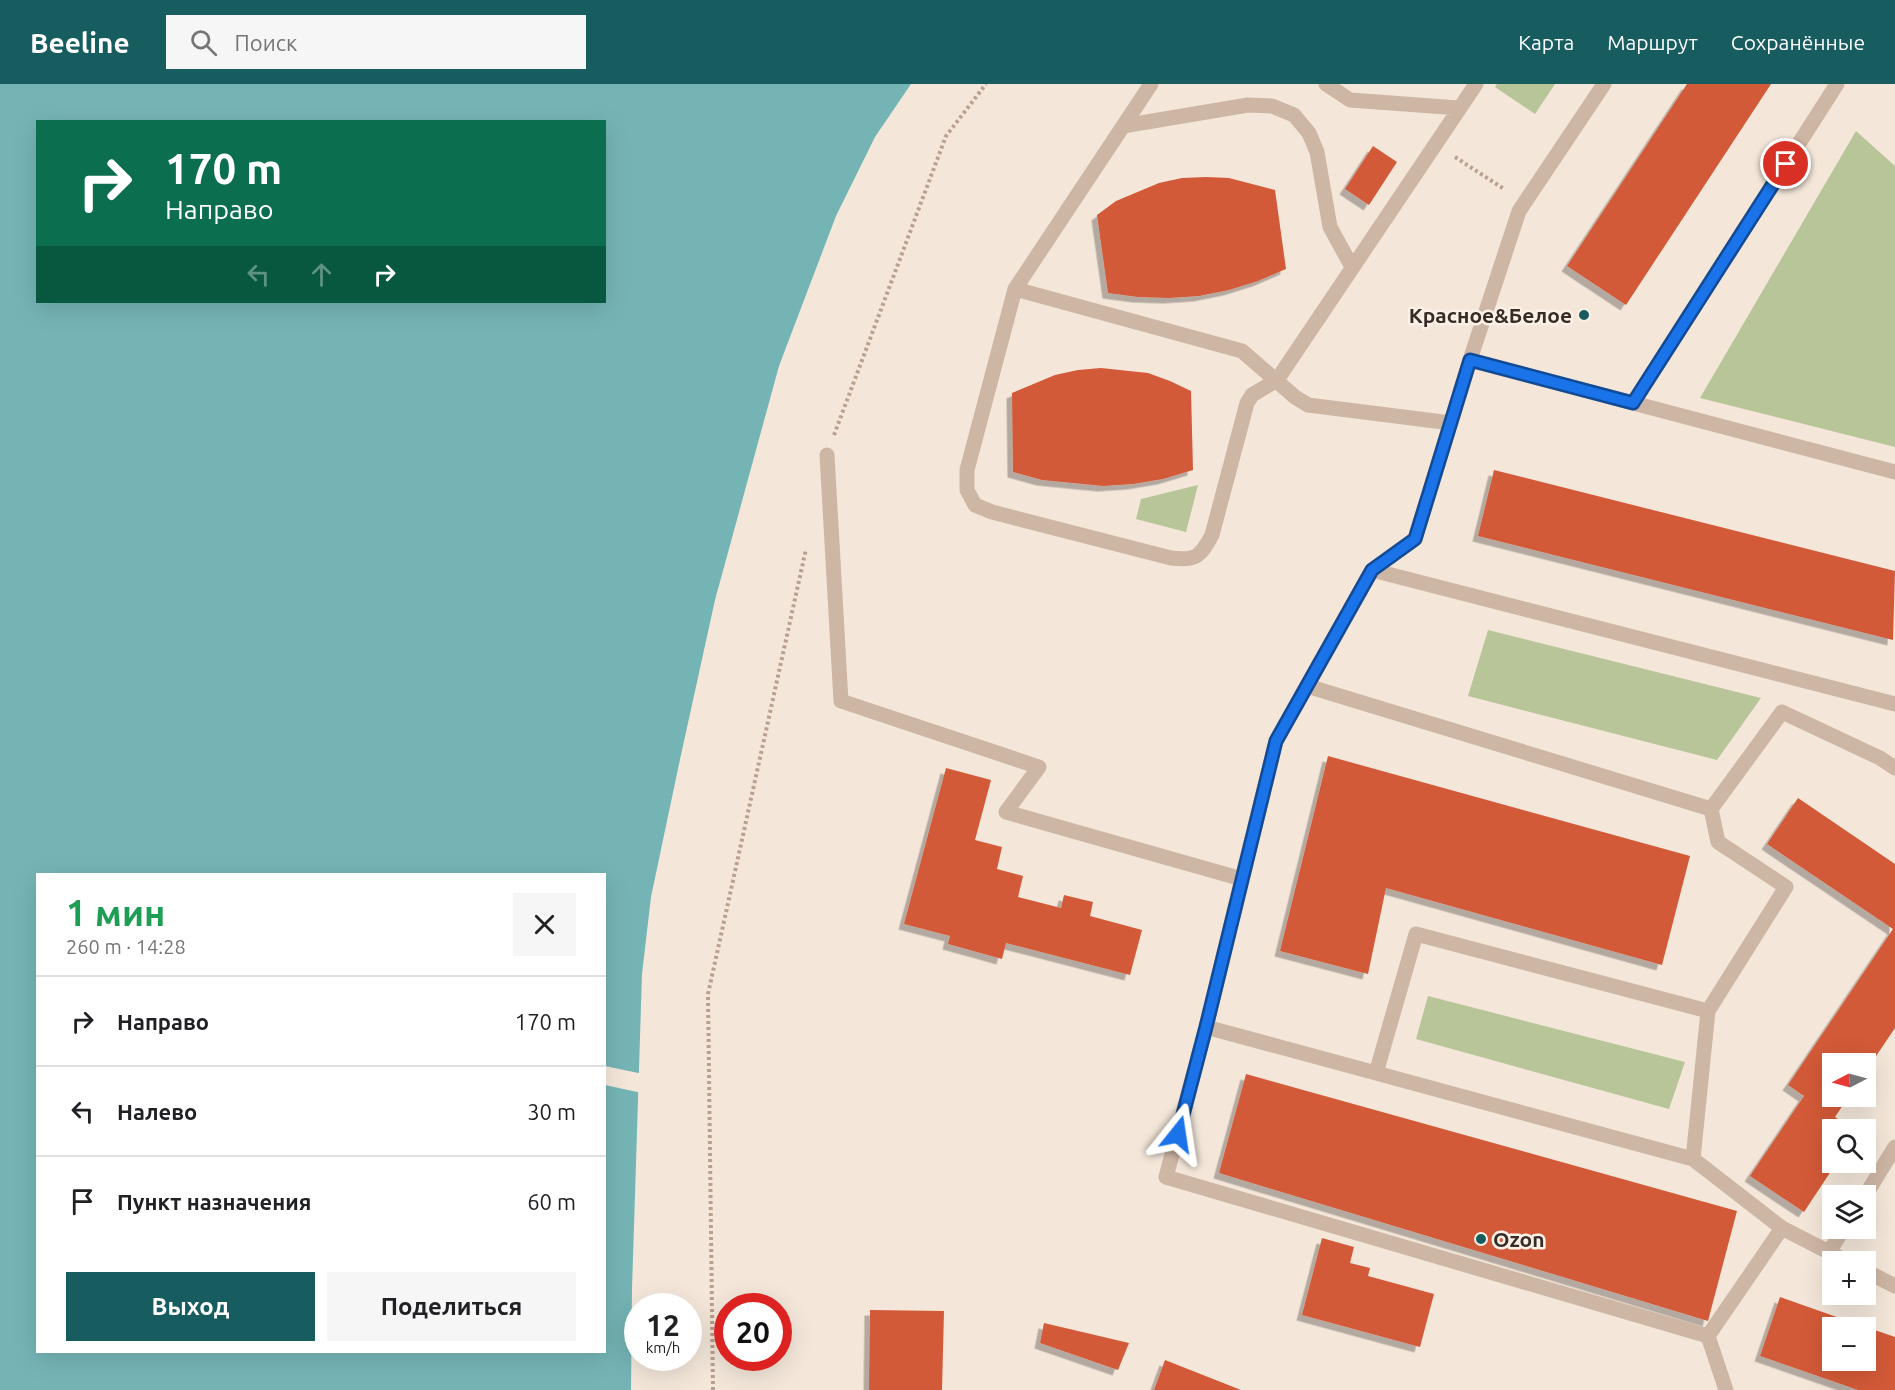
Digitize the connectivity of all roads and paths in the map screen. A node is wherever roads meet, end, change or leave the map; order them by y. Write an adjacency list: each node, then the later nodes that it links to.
1 (986, 84): 17 (path)
2 (1151, 84): 8 (street)
3 (1326, 84): 7 (street)
4 (1476, 84): 7 (street)
5 (1604, 84): 10 (street)
6 (1837, 84): 15 (street)
7 (1460, 108): 9 (street)
8 (1123, 126): 11 (street); 12 (street)
9 (1436, 143): 10 (path); 11 (street)
10 (1524, 203): 13 (street)
11 (1352, 267): 14 (street)
12 (1014, 289): 14 (street); 14 (street)
13 (1470, 360): 15 (street); 16 (street)
14 (1277, 380): 16 (street)
15 (1633, 403): 18 (street)
16 (1451, 423): 20 (street)
17 (827, 455): 25 (street)
18 (1895, 472)
19 (806, 549): 37 (path)
20 (1372, 570): 21 (street); 22 (street)
21 (1307, 686): 24 (street); 25 (street)
22 (1895, 704)
23 (1895, 768): 24 (street)
24 (1711, 808): 26 (street)
25 (1242, 879): 27 (street)
26 (1708, 1011): 28 (street); 30 (street)
27 (1206, 1027): 28 (street); 36 (street)
28 (1376, 1073): 30 (street)
29 (1895, 1147): 31 (street)
30 (1693, 1159): 32 (street)
31 (1871, 1185)
32 (1782, 1228): 33 (street); 36 (street)
33 (1827, 1251)
34 (1876, 1276): 35 (street)
35 (1895, 1286)
36 (1708, 1336): 38 (street)
37 (713, 1390)
38 (1726, 1390)

